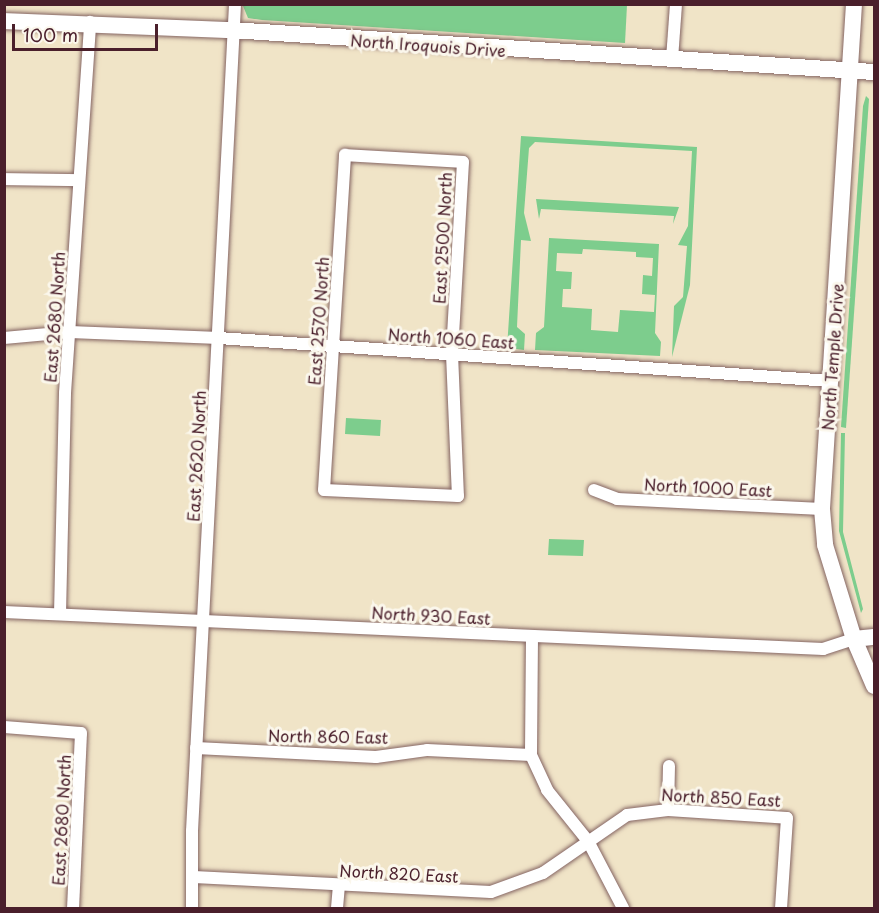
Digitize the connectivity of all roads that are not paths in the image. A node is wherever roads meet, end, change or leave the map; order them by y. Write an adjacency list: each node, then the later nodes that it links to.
1 (235, 4): 6 (street, East 2620 North)
2 (676, 4): 7 (street)
3 (854, 4): 8 (street, North Temple Drive)
4 (4, 21): 5 (street, North Iroquois Drive)
5 (90, 22): 6 (street, North Iroquois Drive); 12 (street, East 2680 North)
6 (231, 30): 7 (street, North Iroquois Drive); 15 (street, East 2620 North)
7 (672, 59): 8 (street, North Iroquois Drive)
8 (850, 70): 9 (street, North Iroquois Drive); 18 (street, North Temple Drive)
9 (874, 72)
10 (345, 154): 16 (street, East 2570 North); 17 (street, East 2500 North)
11 (4, 179): 12 (street)
12 (79, 180): 13 (street, East 2680 North)
13 (69, 332): 14 (street, North 1060 East); 15 (street, North 1060 East); 23 (street, East 2680 North)
14 (4, 338)
15 (219, 338): 16 (street, North 1060 East); 24 (street, East 2620 North)
16 (333, 346): 17 (street, North 1060 East); 20 (street, East 2570 North)
17 (452, 354): 18 (street, North 1060 East); 20 (street, East 2500 North)
18 (831, 381): 21 (street, North Temple Drive)
19 (594, 490): 21 (street, North 1000 East)
20 (458, 496)
21 (822, 509): 27 (street, North Temple Drive)
22 (4, 612): 23 (street, North 930 East)
23 (60, 614): 24 (street, North 930 East)
24 (203, 619): 25 (street, North 930 East); 30 (street, East 2620 North)
25 (532, 637): 27 (street, North 930 East); 31 (street)
26 (874, 637): 27 (street)
27 (854, 639): 28 (street, North Temple Drive)
28 (874, 686)
29 (4, 727): 37 (street, East 2680 North)
30 (196, 748): 31 (street, North 860 East); 35 (street, East 2620 North)
31 (531, 755): 34 (street)
32 (669, 766): 33 (street)
33 (668, 810): 34 (street, North 850 East); 41 (street, North 850 East)
34 (588, 841): 36 (street, North 820 East); 40 (street)
35 (194, 877): 36 (street, North 820 East); 38 (street, East 2620 North)
36 (339, 886): 39 (street)
37 (73, 909)
38 (192, 909)
39 (337, 909)
40 (623, 909)
41 (781, 909)

